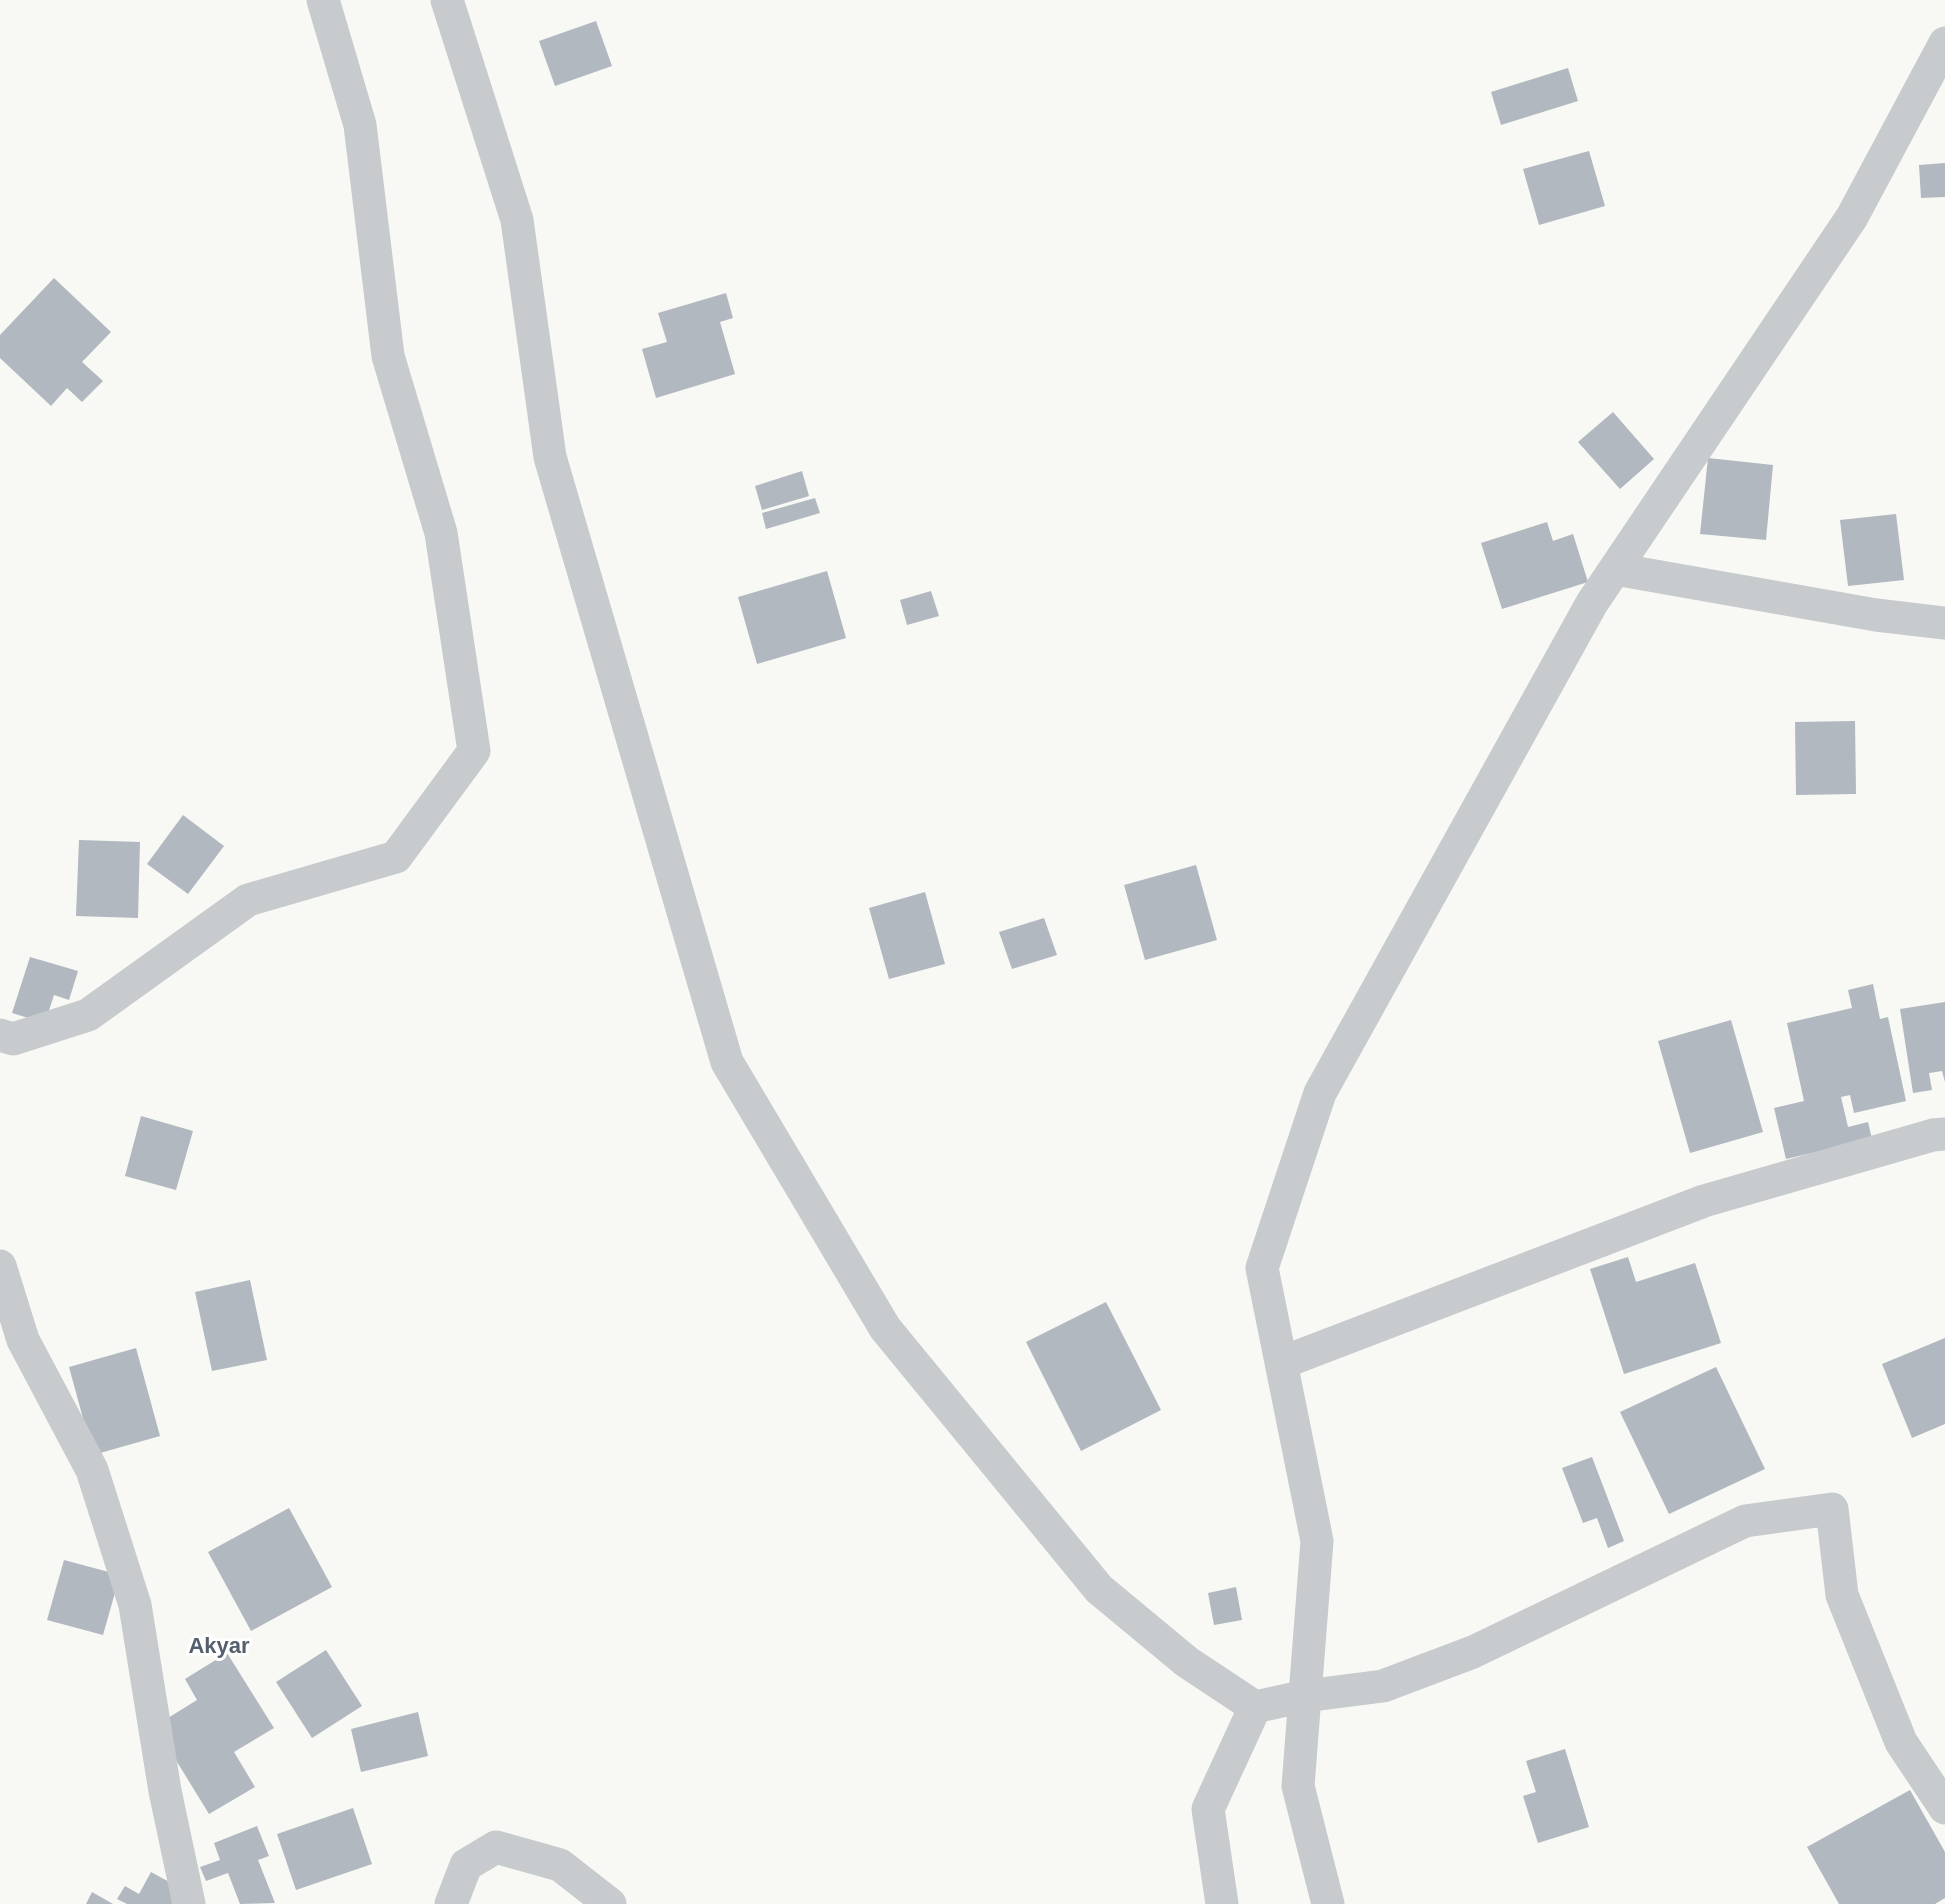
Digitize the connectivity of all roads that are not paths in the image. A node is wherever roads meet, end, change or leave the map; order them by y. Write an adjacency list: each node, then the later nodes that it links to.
1 (323, 0): 6 (street)
2 (447, 0): 11 (street)
3 (1945, 43): 4 (street)
4 (1615, 569): 5 (street); 9 (street)
5 (1945, 623)
6 (0, 1035)
7 (1945, 1134): 9 (street)
8 (0, 1266): 13 (street)
9 (1281, 1363): 10 (street)
10 (1305, 1696): 11 (street); 12 (street); 17 (street)
11 (1255, 1707): 16 (street)
12 (1945, 1808)
13 (189, 1904)
14 (451, 1904): 15 (street)
15 (610, 1904)
16 (1222, 1904)
17 (1328, 1904)

